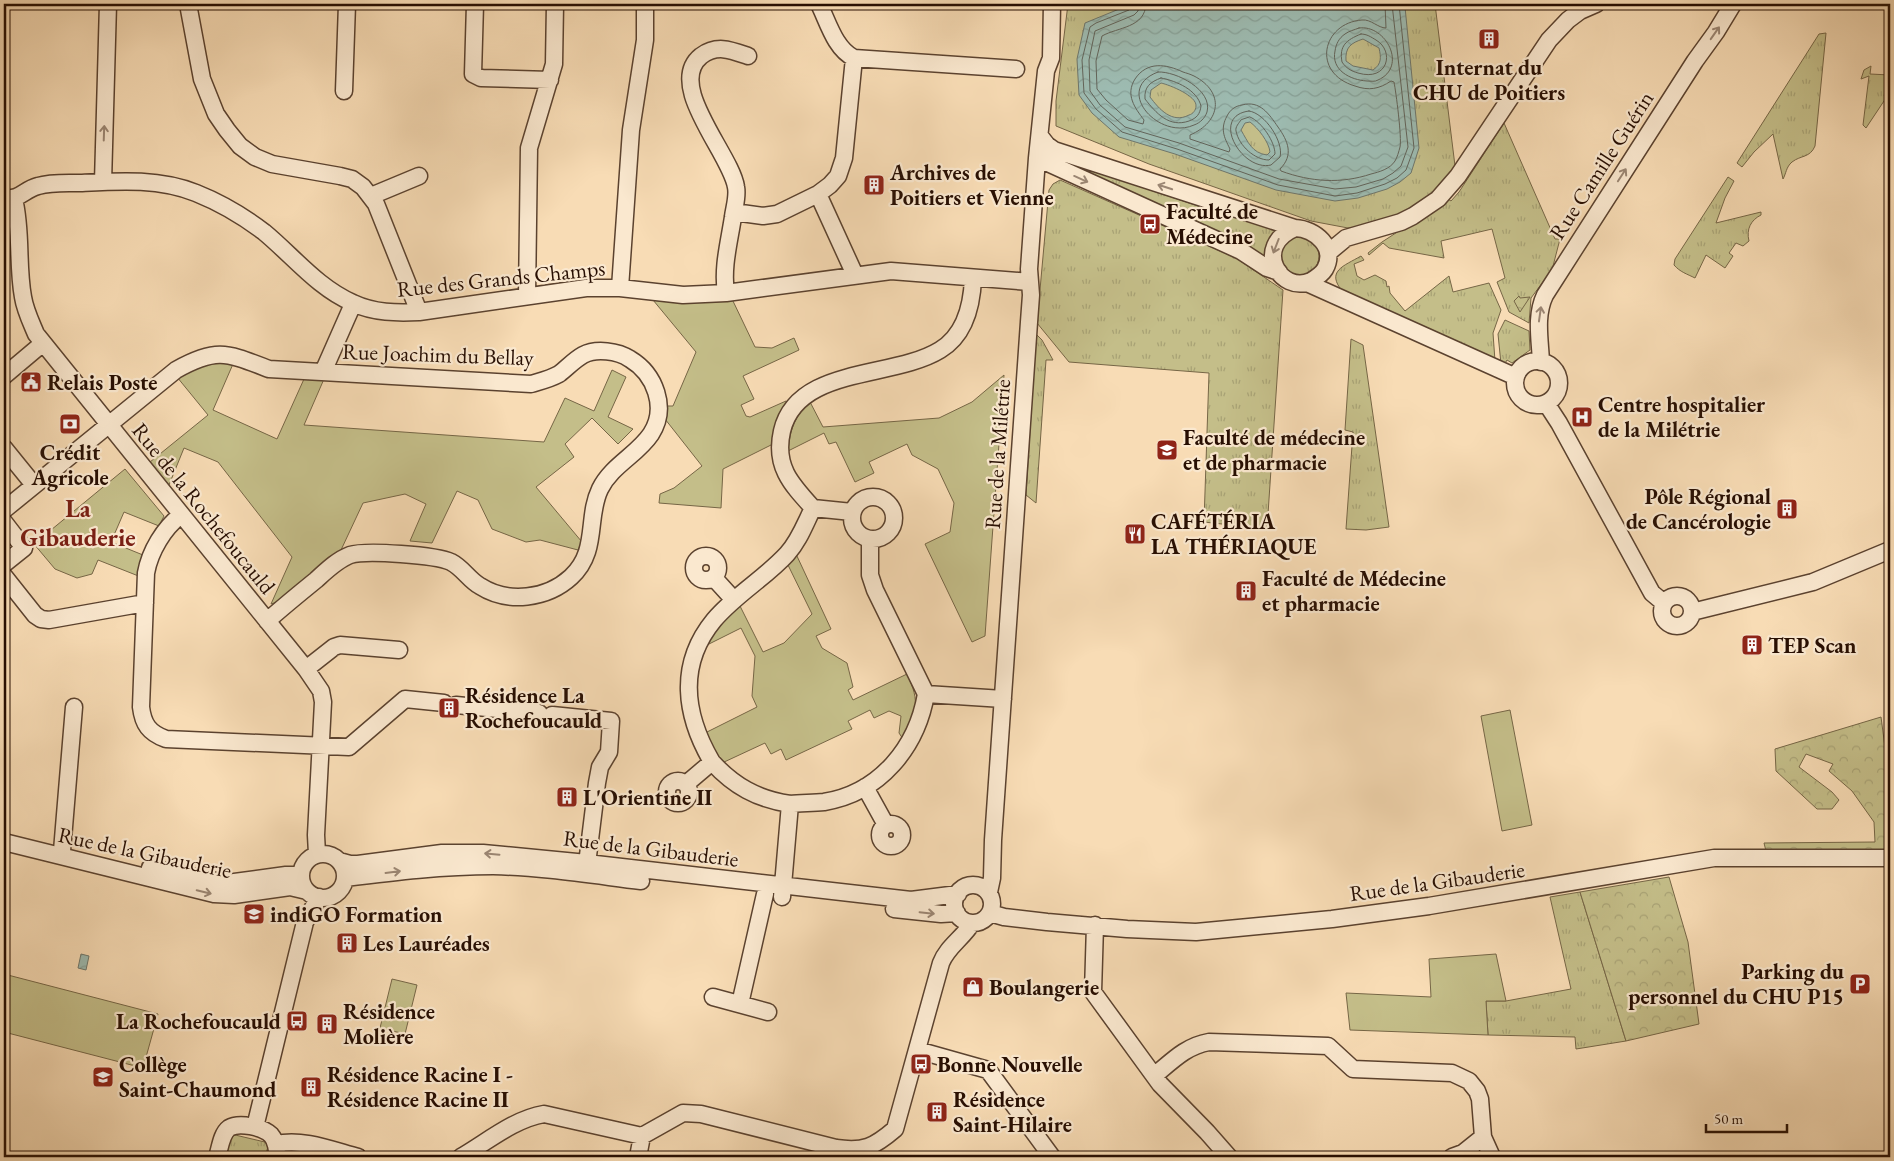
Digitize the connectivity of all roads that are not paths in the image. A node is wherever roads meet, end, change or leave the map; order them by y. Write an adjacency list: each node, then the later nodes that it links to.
1 (108, 4): 24 (street, one-way to 1)
2 (188, 4): 26 (street)
3 (347, 4): 19 (street)
4 (475, 4): 18 (street)
5 (555, 4): 18 (street)
6 (645, 4): 39 (street)
7 (819, 4): 15 (street)
8 (1042, 4): 17 (street, Rue de la Milétrie)
9 (1052, 4): 13 (street, Rue de la Milétrie)
10 (1056, 4): 13 (street)
11 (1596, 4): 30 (street)
12 (1734, 4): 46 (street, Rue Camille Guérin, one-way to 12)
13 (1052, 25): 17 (street, Rue de la Milétrie)
14 (748, 56): 28 (street)
15 (854, 58): 16 (street); 25 (street)
16 (1016, 69)
17 (1040, 71): 20 (street, Rue de la Milétrie)
18 (550, 80): 41 (street)
19 (344, 91)
20 (1040, 136): 21 (street, Rue de la Milétrie); 22 (street)
21 (1037, 158): 22 (street); 34 (street, one-way to 34); 37 (street, Rue de la Milétrie)
22 (1126, 174): 29 (street, one-way to 22)
23 (419, 176): 26 (street)
24 (103, 182): 27 (street, Rue des Grands Champs); 43 (street, Rue des Grands Champs)
25 (818, 194): 28 (street); 35 (street)
26 (371, 196): 44 (street)
27 (9, 198): 45 (street, Rue de la Rochefoucauld)
28 (734, 212): 40 (street)
29 (1295, 228): 31 (street); 34 (street, one-way to 34)
30 (1374, 229): 31 (street); 32 (street)
31 (1316, 234): 32 (street)
32 (1328, 253): 33 (street)
33 (1325, 270): 38 (street); 42 (street)
34 (1278, 272): 38 (street)
35 (855, 275): 36 (street, Rue des Grands Champs); 40 (street, Rue des Grands Champs)
36 (973, 278): 37 (street, Rue des Grands Champs); 54 (street)
37 (1030, 282): 72 (street, Rue de la Milétrie)
38 (1307, 283): 42 (street)
39 (620, 288): 40 (street, Rue des Grands Champs); 41 (street, Rue des Grands Champs)
40 (726, 293)
41 (527, 296): 44 (street, Rue des Grands Champs)
42 (1345, 299): 49 (street)
43 (353, 304): 44 (street, Rue des Grands Champs); 47 (street, Rue Joachim du Bellay)
44 (420, 312)
45 (42, 344): 48 (street); 51 (street, Rue de la Rochefoucauld)
46 (1541, 362): 49 (street); 50 (street)
47 (323, 372): 51 (street, Rue Joachim du Bellay); 68 (street, Rue Joachim du Bellay)
48 (4, 376)
49 (1516, 377): 50 (street)
50 (1546, 403): 66 (street)
51 (108, 425): 53 (street, Rue Joachim du Bellay); 57 (street, Rue de la Rochefoucauld)
52 (4, 448): 53 (street)
53 (34, 485): 55 (street, Rue Joachim du Bellay)
54 (813, 508): 56 (street); 64 (street)
55 (4, 510)
56 (852, 512): 59 (street); 59 (street)
57 (181, 515): 65 (street); 68 (street, Rue de la Rochefoucauld)
58 (4, 522): 61 (street)
59 (870, 539): 71 (street)
60 (1890, 550): 67 (street)
61 (4, 564)
62 (714, 578): 64 (street)
63 (6, 584): 65 (street)
64 (734, 600): 75 (street)
65 (145, 603): 74 (street)
66 (1664, 603): 67 (street); 67 (street)
67 (1692, 612)
68 (267, 621): 70 (street, Rue de la Rochefoucauld)
69 (399, 650): 70 (street)
70 (306, 669): 74 (street, Rue de la Rochefoucauld)
71 (926, 694): 72 (street); 77 (street)
72 (1003, 699): 89 (street, Rue de la Milétrie)
73 (74, 707): 82 (street)
74 (321, 744): 83 (street, Rue de la Rochefoucauld); 86 (street)
75 (712, 762): 76 (street); 78 (street)
76 (686, 784)
77 (866, 787): 78 (street); 79 (street)
78 (790, 804): 90 (street)
79 (886, 825)
80 (4, 836): 82 (street, Rue de la Gibauderie)
81 (4, 842): 91 (street, Rue de la Gibauderie, one-way to 91)
82 (62, 851): 87 (street, Rue de la Gibauderie)
83 (317, 854): 85 (street); 87 (street)
84 (1890, 858): 97 (street, Rue de la Gibauderie)
85 (339, 860): 86 (street, Rue de la Gibauderie, one-way to 85); 88 (street)
86 (587, 869): 88 (street, Rue de la Gibauderie, one-way to 86); 90 (street, Rue de la Gibauderie); 92 (street, Rue de la Gibauderie)
87 (301, 875): 91 (street)
88 (345, 878): 91 (street)
89 (981, 889): 93 (street); 95 (street)
90 (783, 891): 92 (street, Rue de la Gibauderie); 93 (street, Rue de la Gibauderie); 94 (street, Rue de la Gibauderie, one-way to 94)
91 (313, 894): 103 (street)
92 (765, 894): 99 (street)
93 (958, 894): 94 (street)
94 (957, 913): 96 (street)
95 (990, 913): 96 (street); 97 (street, Rue de la Gibauderie)
96 (972, 923): 101 (street)
97 (1095, 926): 102 (street)
98 (713, 997): 99 (street)
99 (740, 1004): 100 (street)
100 (768, 1012)
101 (917, 1050): 104 (street); 111 (street)
102 (1154, 1076): 105 (street); 112 (street)
103 (255, 1127): 106 (street); 107 (street)
104 (642, 1136): 109 (street); 110 (street)
105 (1483, 1137): 113 (street); 114 (street)
106 (276, 1151): 108 (street)
107 (217, 1157)
108 (358, 1157)
109 (461, 1157)
110 (638, 1157)
111 (1052, 1157)
112 (1229, 1157)
113 (1452, 1157)
114 (1492, 1157)

